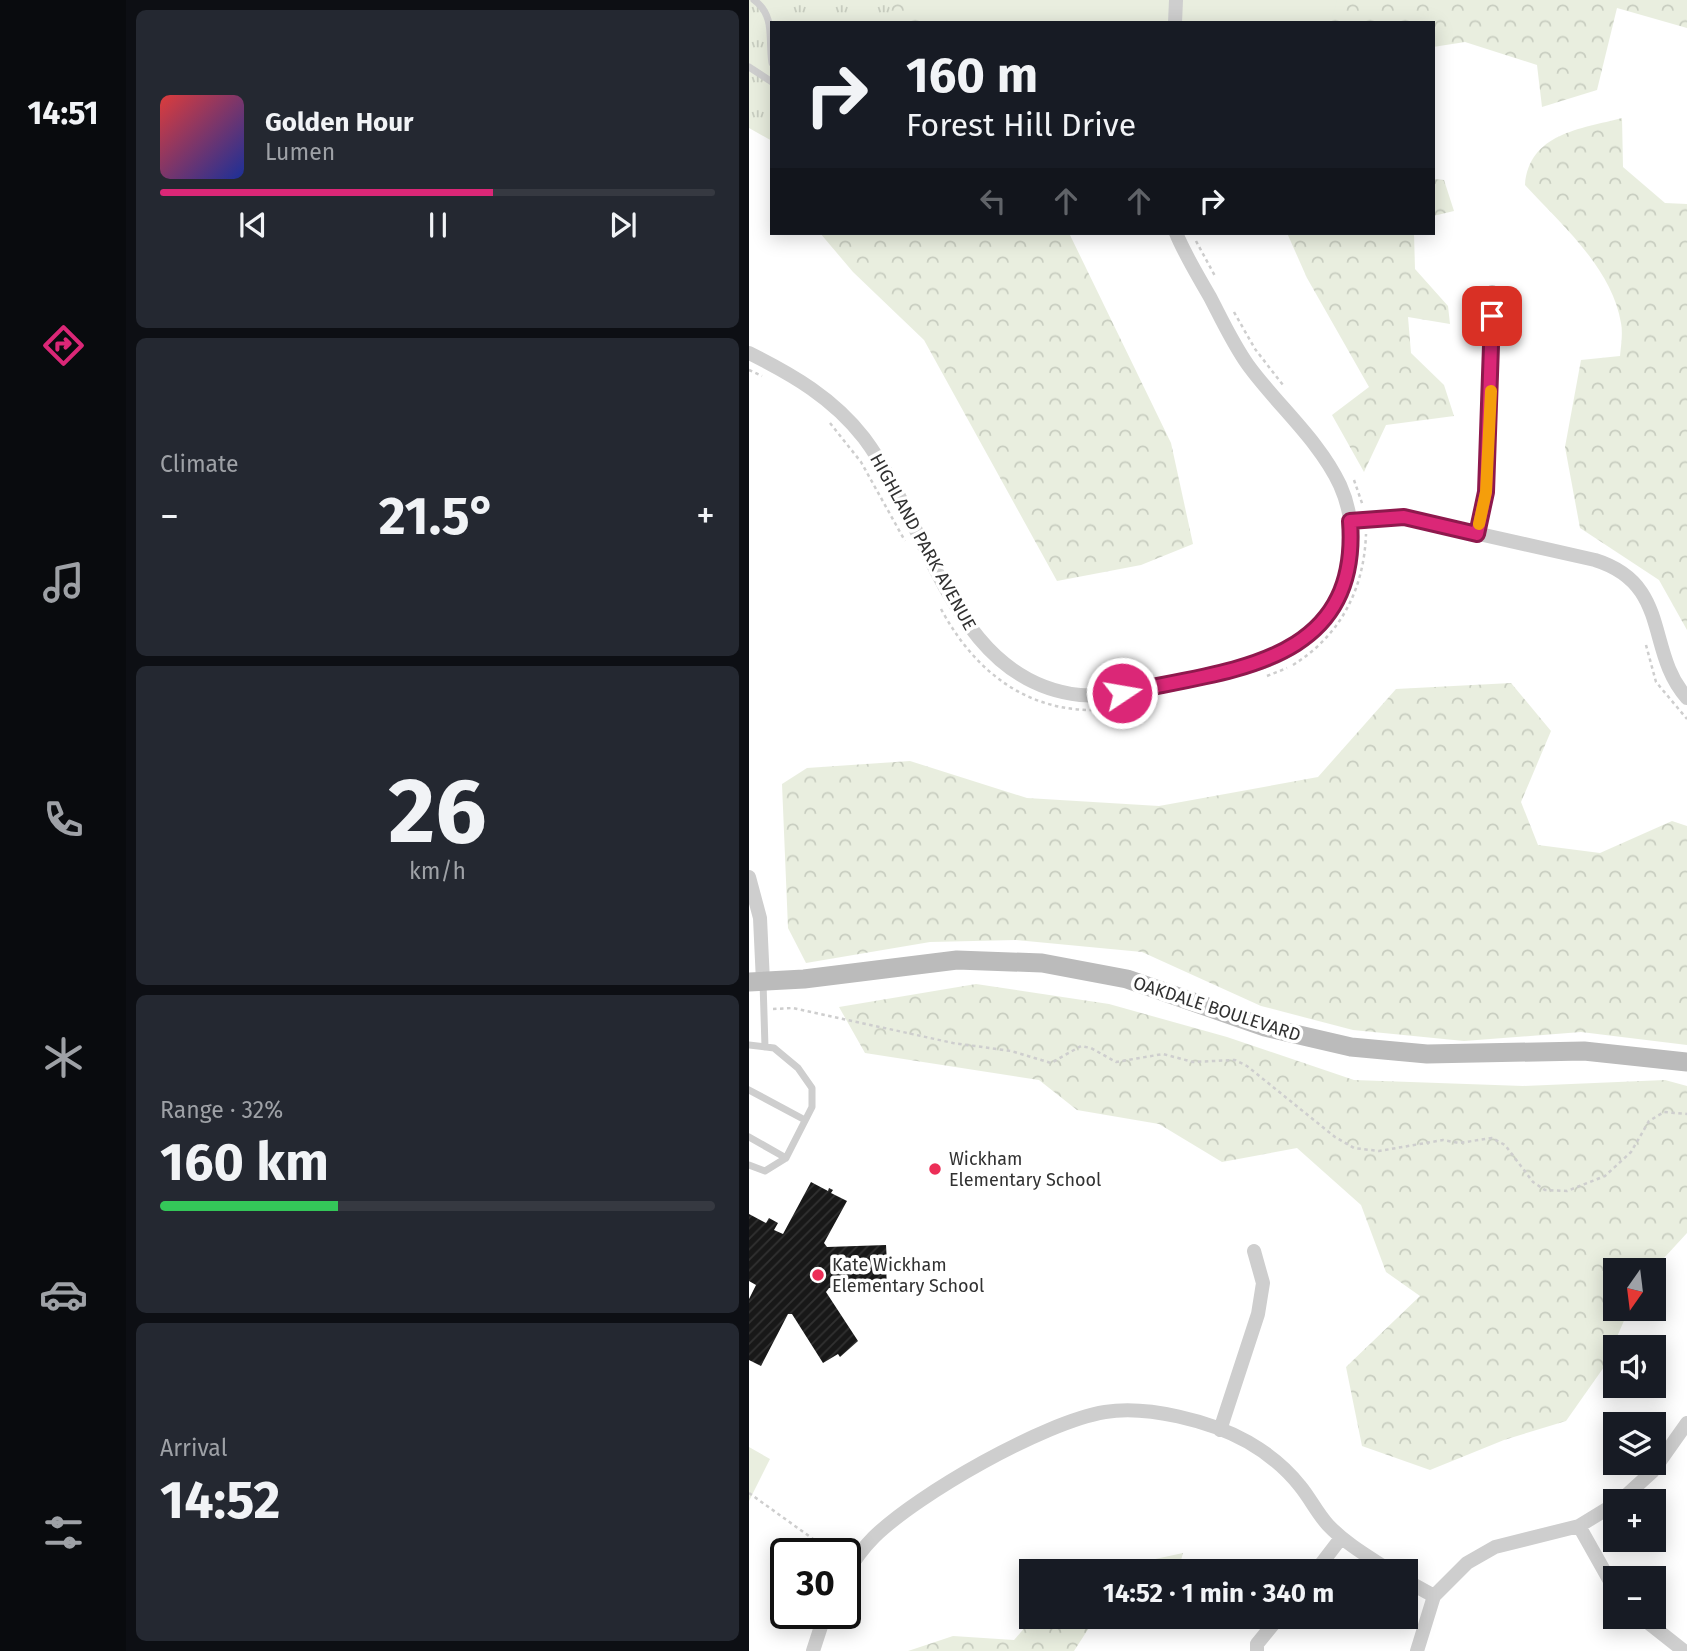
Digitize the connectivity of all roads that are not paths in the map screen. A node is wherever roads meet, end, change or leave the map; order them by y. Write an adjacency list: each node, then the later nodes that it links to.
1 (754, 0): 4 (lane)
2 (1176, 0): 3 (street)
3 (1175, 21)
4 (770, 22)
5 (749, 67): 6 (lane)
6 (770, 81)
7 (1177, 235): 10 (street, HIGHLAND PARK AVENUE)
8 (1492, 292): 11 (street)
9 (749, 353): 10 (street, HIGHLAND PARK AVENUE)
10 (1350, 521): 11 (street)
11 (1477, 534): 12 (street)
12 (1687, 698)
13 (749, 877): 14 (street)
14 (756, 982): 16 (lane); 17 (main road, OAKDALE BOULEVARD)
15 (749, 1045): 16 (lane)
16 (765, 1047): 19 (lane)
17 (1687, 1062)
18 (749, 1090): 19 (lane)
19 (805, 1120): 21 (lane)
20 (749, 1137): 21 (lane)
21 (786, 1158): 22 (lane)
22 (749, 1165)
23 (1254, 1251): 25 (street)
24 (1687, 1423): 26 (street)
25 (1220, 1430): 29 (street); 30 (street)
26 (1633, 1489)
27 (1603, 1511): 28 (street)
28 (1579, 1526): 33 (street); 35 (street)
29 (1341, 1538): 31 (street); 32 (street)
30 (861, 1554)
31 (1325, 1559)
32 (1372, 1559)
33 (1603, 1569)
34 (1418, 1587): 35 (street)
35 (1434, 1596): 41 (street)
36 (820, 1629): 39 (street)
37 (1270, 1629): 40 (street)
38 (1656, 1629): 42 (street)
39 (813, 1651)
40 (1257, 1651)
41 (1417, 1651)
42 (1684, 1651)

